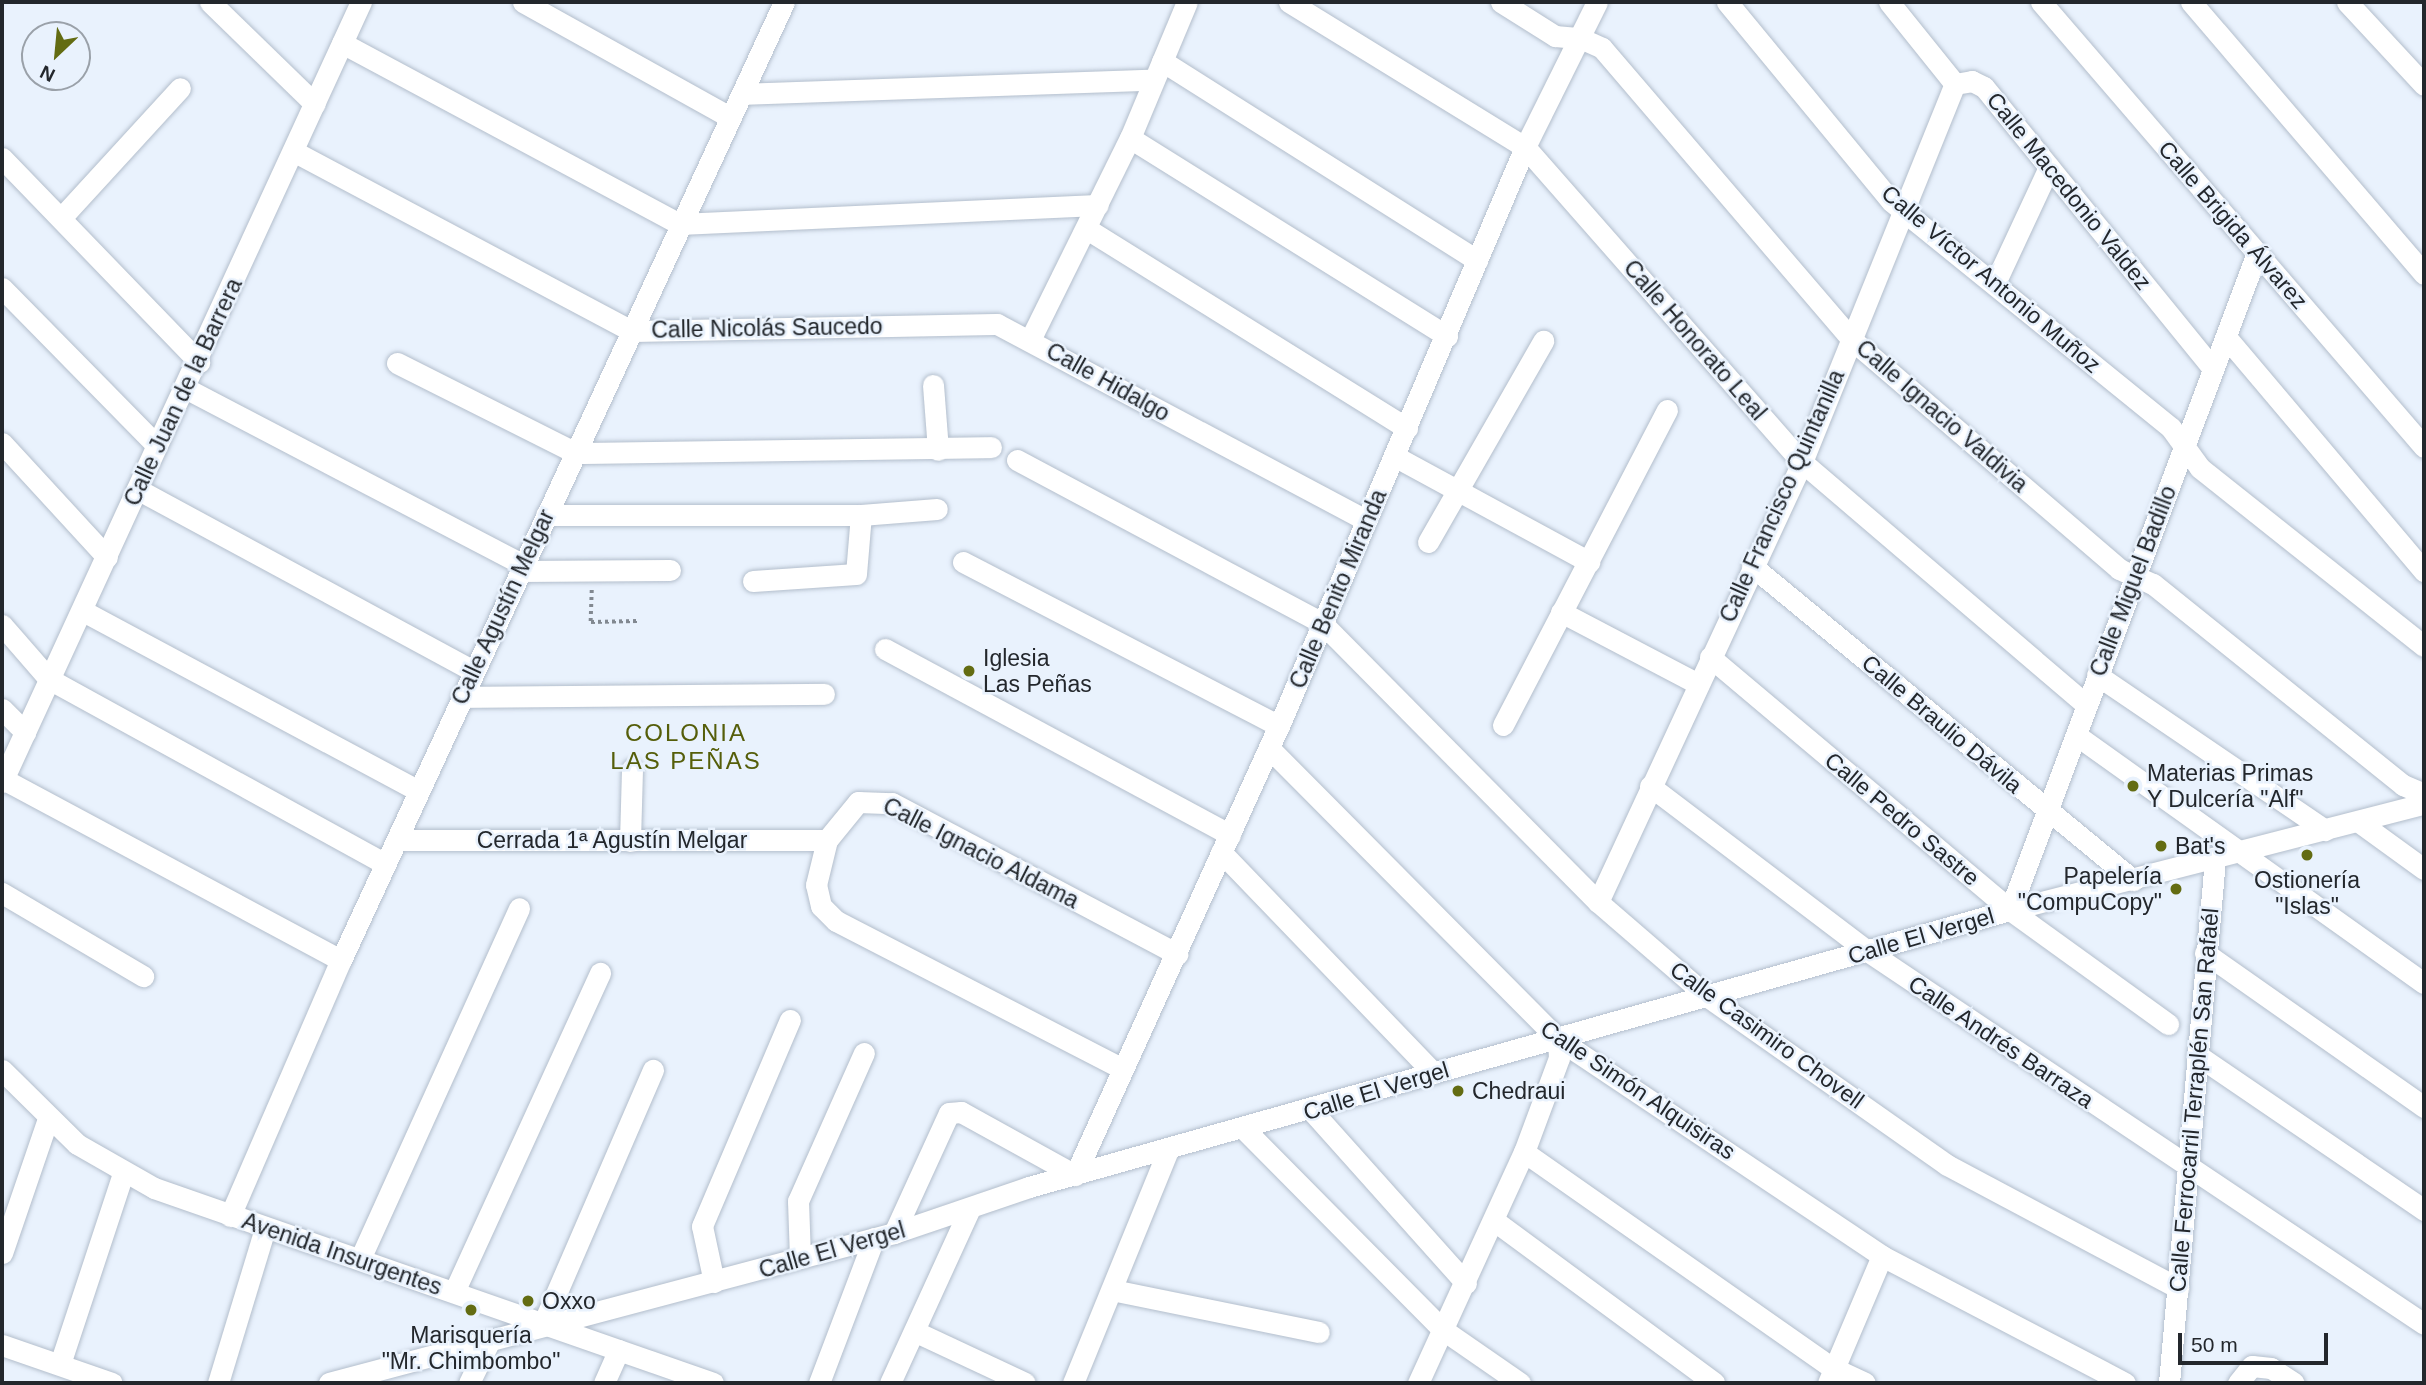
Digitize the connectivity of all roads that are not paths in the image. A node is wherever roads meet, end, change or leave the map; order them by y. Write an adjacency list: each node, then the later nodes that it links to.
1 (210, 2): 21 (street)
2 (361, 2): 15 (street, Calle Juan de la Barrera)
3 (523, 2): 22 (street)
4 (784, 2): 20 (street, Calle Agustín Melgar)
5 (1187, 2): 16 (street, Calle Hidalgo)
6 (1289, 2): 24 (street, Calle Honorato Leal)
7 (1501, 2): 14 (street, Calle Ignacio Valdivia)
8 (1597, 2): 14 (street, Calle Benito Miranda)
9 (1727, 2): 29 (street, Calle Víctor Antonio Muñoz)
10 (1889, 2): 17 (street, Calle Macedonio Valdez)
11 (2041, 2): 33 (street, Calle Brigida Álvarez)
12 (2191, 2): 35 (street)
13 (2347, 2): 18 (street)
14 (1580, 37): 24 (street, Calle Benito Miranda); 42 (street, Calle Ignacio Valdivia)
15 (342, 43): 21 (street, Calle Juan de la Barrera); 31 (street)
16 (1158, 71): 20 (street); 23 (street, Calle Hidalgo); 34 (street)
17 (1955, 84): 27 (street, Calle Macedonio Valdez); 29 (street, Calle Francisco Quintanilla)
18 (2424, 85)
19 (180, 88): 30 (street)
20 (741, 93): 22 (street, Calle Agustín Melgar)
21 (315, 104): 25 (street, Calle Juan de la Barrera)
22 (730, 117): 31 (street, Calle Agustín Melgar)
23 (1130, 138): 28 (street, Calle Hidalgo); 39 (street)
24 (1525, 147): 34 (street, Calle Benito Miranda); 60 (street, Calle Honorato Leal)
25 (293, 151): 38 (street, Calle Nicolás Saucedo); 44 (street, Calle Juan de la Barrera)
26 (2, 158): 30 (street)
27 (2049, 167): 36 (street); 46 (street, Calle Macedonio Valdez)
28 (1097, 205): 31 (street); 32 (street, Calle Hidalgo)
29 (1906, 211): 36 (street, Calle Víctor Antonio Muñoz); 42 (street, Calle Francisco Quintanilla)
30 (61, 218): 44 (street)
31 (680, 224): 38 (street, Calle Agustín Melgar)
32 (1087, 229): 41 (street, Calle Hidalgo); 50 (street)
33 (2257, 253): 40 (street, Calle Miguel Badillo); 54 (street, Calle Brigida Álvarez)
34 (1477, 260): 39 (street, Calle Benito Miranda)
35 (2424, 274)
36 (1995, 283): 55 (street, Calle Víctor Antonio Muñoz)
37 (2, 288): 52 (street)
38 (631, 331): 41 (street, Calle Nicolás Saucedo); 57 (street, Calle Agustín Melgar)
39 (1447, 336): 50 (street, Calle Benito Miranda)
40 (2226, 337): 46 (street, Calle Miguel Badillo); 74 (street)
41 (1031, 338): 66 (street, Calle Hidalgo)
42 (1851, 339): 60 (street, Calle Francisco Quintanilla); 75 (street, Calle Ignacio Valdivia)
43 (1543, 341): 62 (street)
44 (199, 362): 48 (street, Calle Juan de la Barrera)
45 (397, 363): 57 (street)
46 (2213, 369): 55 (street, Calle Miguel Badillo)
47 (933, 385): 56 (street)
48 (187, 389): 52 (street, Calle Juan de la Barrera); 72 (street)
49 (1667, 410): 70 (street)
50 (1407, 428): 58 (street, Calle Benito Miranda)
51 (2, 443): 68 (street)
52 (157, 446): 61 (street, Calle Juan de la Barrera)
53 (991, 447): 56 (street)
54 (2424, 447)
55 (2184, 449): 75 (street, Calle Miguel Badillo); 81 (street, Calle Víctor Antonio Muñoz)
56 (938, 450): 57 (street)
57 (576, 453): 64 (street, Calle Agustín Melgar)
58 (1396, 457): 62 (street); 66 (street, Calle Benito Miranda)
59 (1017, 460): 79 (street, Calle Casimiro Chovell)
60 (1802, 462): 71 (street, Calle Francisco Quintanilla); 90 (street, Calle Honorato Leal)
61 (137, 489): 68 (street, Calle Juan de la Barrera); 84 (street)
62 (1457, 490): 67 (street); 70 (street)
63 (937, 509): 65 (street)
64 (546, 514): 65 (street); 72 (street, Calle Agustín Melgar)
65 (861, 515): 76 (street)
66 (1365, 520): 79 (street, Calle Benito Miranda)
67 (1427, 542)
68 (107, 557): 77 (street, Calle Juan de la Barrera)
69 (963, 562): 93 (street)
70 (1589, 562): 78 (street)
71 (1752, 566): 83 (street, Calle Francisco Quintanilla); 103 (street, Calle Braulio Dávila)
72 (522, 568): 73 (street); 84 (street, Calle Agustín Melgar)
73 (670, 570)
74 (2424, 571)
75 (2134, 575): 85 (street, Calle Miguel Badillo); 101 (street, Calle Ignacio Valdivia)
76 (753, 581)
77 (83, 611): 86 (street, Calle Juan de la Barrera); 100 (street)
78 (1561, 612): 87 (street); 92 (street)
79 (1321, 622): 93 (street, Calle Benito Miranda); 116 (street, Calle Casimiro Chovell)
80 (2, 625): 86 (street)
81 (2424, 646)
82 (885, 649): 109 (street)
83 (1710, 657): 87 (street, Calle Francisco Quintanilla); 118 (street, Calle Pedro Sastre)
84 (474, 671): 89 (street, Calle Agustín Melgar)
85 (2097, 675): 90 (street, Calle Miguel Badillo); 105 (street)
86 (49, 680): 94 (street, Calle Juan de la Barrera); 112 (street)
87 (1698, 684): 99 (street, Calle Francisco Quintanilla)
88 (824, 694): 89 (street)
89 (461, 697): 100 (street, Calle Agustín Melgar)
90 (2085, 704): 95 (street, Calle Miguel Badillo)
91 (2, 709): 94 (street)
92 (1503, 724)
93 (1279, 726): 96 (street, Calle Benito Miranda)
94 (25, 732): 98 (street, Calle Juan de la Barrera)
95 (2076, 735): 103 (street, Calle Miguel Badillo); 110 (street)
96 (1269, 748): 109 (street, Calle Benito Miranda); 129 (street, Calle Simón Alquisiras)
97 (632, 769): 108 (street)
98 (2, 780): 122 (street)
99 (1650, 786): 116 (street, Calle Francisco Quintanilla); 119 (street, Calle Andrés Barraza)
100 (418, 791): 106 (street, Calle Agustín Melgar)
101 (2424, 794)
102 (2424, 804): 104 (street, Calle El Vergel)
103 (2048, 811): 114 (street, Calle Braulio Dávila); 118 (street, Calle Miguel Badillo)
104 (2359, 822): 105 (street, Calle El Vergel); 113 (street)
105 (2325, 830): 110 (street, Calle El Vergel)
106 (398, 840): 108 (street, Cerrada 1ª Agustín Melgar); 112 (street, Calle Agustín Melgar)
107 (827, 840): 108 (street, Cerrada 1ª Agustín Melgar); 121 (street, Calle Ignacio Aldama); 132 (street, Calle Ignacio Aldama)
108 (630, 841)
109 (1225, 844): 121 (street, Calle Benito Miranda); 135 (street)
110 (2244, 851): 111 (street, Calle El Vergel); 125 (street)
111 (2215, 859): 114 (street, Calle El Vergel); 120 (street, Calle Ferrocarril Terraplén San Rafaél)
112 (385, 864): 122 (street, Calle Agustín Melgar)
113 (2424, 869)
114 (2133, 880): 118 (street, Calle El Vergel)
115 (2, 893): 124 (street)
116 (1598, 902): 126 (street, Calle Casimiro Chovell)
117 (519, 908): 154 (street)
118 (2010, 910): 119 (street, Calle El Vergel); 128 (street, Calle Pedro Sastre)
119 (1869, 952): 126 (street, Calle El Vergel); 142 (street, Calle Andrés Barraza)
120 (2205, 953): 131 (street, Calle Ferrocarril Terraplén San Rafaél); 136 (street)
121 (1177, 954): 132 (street, Calle Benito Miranda)
122 (341, 960): 147 (street, Calle Agustín Melgar)
123 (600, 973): 159 (street)
124 (143, 976)
125 (2424, 983)
126 (1708, 997): 129 (street, Calle El Vergel); 157 (street, Calle Casimiro Chovell)
127 (790, 1020): 155 (street)
128 (2168, 1024)
129 (1558, 1039): 135 (street, Calle El Vergel); 141 (street); 152 (street, Calle Simón Alquisiras)
130 (863, 1054): 153 (street)
131 (2197, 1055): 142 (street, Calle Ferrocarril Terraplén San Rafaél); 146 (street)
132 (1123, 1069): 144 (street, Calle Benito Miranda)
133 (2, 1070): 138 (street, Avenida Insurgentes)
134 (653, 1070): 160 (street)
135 (1434, 1073): 137 (street, Calle El Vergel)
136 (2424, 1107)
137 (1312, 1111): 139 (street, Calle El Vergel); 156 (street)
138 (48, 1119): 143 (street, Avenida Insurgentes); 151 (street)
139 (1244, 1129): 140 (street, Calle El Vergel); 162 (street)
140 (1169, 1148): 144 (street, Calle El Vergel); 158 (street)
141 (1524, 1152): 148 (street); 169 (street)
142 (2187, 1169): 157 (street, Calle Ferrocarril Terraplén San Rafaél); 161 (street, Calle Andrés Barraza)
143 (123, 1174): 147 (street, Avenida Insurgentes); 168 (street)
144 (1075, 1175): 145 (street, Calle El Vergel); 150 (street)
145 (970, 1208): 150 (street, Calle El Vergel); 163 (street)
146 (2424, 1210)
147 (230, 1216): 149 (street, Avenida Insurgentes)
148 (1496, 1222): 156 (street); 182 (street)
149 (265, 1228): 154 (street, Avenida Insurgentes); 171 (street)
150 (884, 1235): 153 (street, Calle El Vergel); 176 (street)
151 (2, 1253)
152 (1882, 1256): 169 (street); 184 (street, Calle Simón Alquisiras)
153 (800, 1258): 155 (street, Calle El Vergel)
154 (360, 1259): 159 (street, Avenida Insurgentes)
155 (714, 1282): 160 (street, Calle El Vergel)
156 (1466, 1283): 162 (street)
157 (2178, 1288): 185 (street, Calle Ferrocarril Terraplén San Rafaél)
158 (1112, 1290): 164 (street); 179 (street)
159 (454, 1292): 160 (street, Avenida Insurgentes)
160 (543, 1324): 165 (street, Calle El Vergel); 167 (street, Avenida Insurgentes)
161 (2424, 1324)
162 (1442, 1329): 180 (street); 181 (street)
163 (916, 1332): 177 (street); 178 (street)
164 (1319, 1332)
165 (490, 1340): 172 (street, Calle El Vergel); 173 (street)
166 (2, 1345): 168 (street)
167 (620, 1350): 174 (street); 175 (street, Avenida Insurgentes)
168 (60, 1364): 170 (street)
169 (1831, 1375): 183 (street)
170 (112, 1383)
171 (218, 1383)
172 (329, 1383)
173 (469, 1383)
174 (604, 1383)
175 (713, 1383)
176 (818, 1383)
177 (890, 1383)
178 (1025, 1383)
179 (1073, 1383)
180 (1418, 1383)
181 (1520, 1383)
182 (1714, 1383)
183 (1865, 1383)
184 (2125, 1383)
185 (2169, 1383)
186 (2238, 1383): 187 (street)
187 (2294, 1383)

